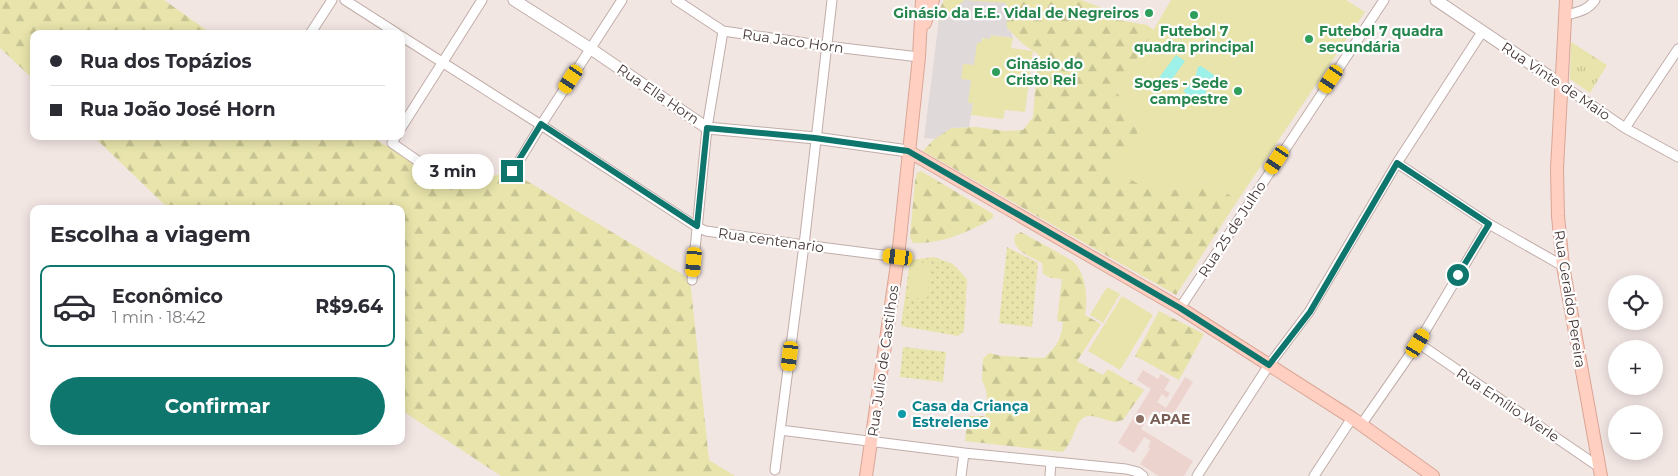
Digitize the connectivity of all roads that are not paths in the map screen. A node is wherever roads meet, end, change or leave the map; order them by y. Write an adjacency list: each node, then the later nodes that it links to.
1 (332, 0): 15 (street)
2 (345, 0): 16 (street)
3 (482, 0): 25 (street)
4 (514, 0): 22 (street, Rua Ella Horn)
5 (622, 0): 22 (street)
6 (676, 0): 17 (street, Rua Jaco Horn)
7 (832, 0): 21 (street)
8 (922, 0): 19 (main road, Rua Julio de Castilhos)
9 (933, 0): 19 (main road, Rua Julio de Castilhos)
10 (1384, 0): 44 (street, Rua 25 de Julho)
11 (1436, 0): 18 (street, Rua Vinte de Maio)
12 (1566, 0): 14 (main road, Rua Geraldo Pereira)
13 (1595, 0): 14 (street)
14 (1566, 15): 26 (main road, Rua Geraldo Pereira)
15 (313, 30)
16 (392, 30)
17 (724, 31): 21 (street, Rua Jaco Horn); 29 (street)
18 (1482, 32): 26 (street, Rua Vinte de Maio); 35 (street)
19 (920, 37): 24 (main road, Rua Julio de Castilhos)
20 (405, 39): 25 (street, Rua centenario)
21 (826, 46): 24 (street, Rua Jaco Horn); 31 (street)
22 (591, 49): 28 (street); 29 (street, Rua Ella Horn)
23 (1678, 49): 30 (street)
24 (919, 57): 33 (main road, Rua Julio de Castilhos)
25 (442, 62): 27 (street); 28 (street, Rua centenario)
26 (1562, 85): 30 (street, Rua Vinte de Maio); 42 (main road, Rua Geraldo Pereira)
27 (405, 122)
28 (541, 124): 36 (street); 39 (street, Rua centenario)
29 (707, 128): 31 (street, Rua Ella Horn); 39 (street)
30 (1625, 128): 34 (street, Rua Vinte de Maio)
31 (815, 138): 33 (street, Rua Ella Horn); 40 (street)
32 (394, 140): 37 (street)
33 (908, 151): 41 (main road, Rua Julio de Castilhos); 44 (main road)
34 (1678, 158)
35 (1397, 163): 38 (street); 46 (street)
36 (512, 171)
37 (451, 184)
38 (1489, 224): 42 (street); 45 (street)
39 (697, 226): 40 (street, Rua centenario); 43 (street)
40 (804, 246): 41 (street, Rua centenario); 48 (street)
41 (898, 257): 49 (main road, Rua Julio de Castilhos)
42 (1563, 266): 53 (main road, Rua Geraldo Pereira)
43 (692, 280)
44 (1180, 308): 46 (main road)
45 (1418, 343): 47 (street); 53 (street, Rua Emílio Werle)
46 (1269, 365): 47 (main road); 59 (street)
47 (1356, 422): 54 (main road); 60 (street)
48 (780, 430): 49 (street); 52 (street)
49 (871, 442): 50 (street); 55 (main road, Rua Julio de Castilhos)
50 (964, 453): 51 (street); 56 (street)
51 (1051, 462): 57 (street); 58 (street)
52 (775, 470)
53 (1600, 472)
54 (1429, 475)
55 (866, 476)
56 (961, 476)
57 (1050, 476)
58 (1143, 476)
59 (1197, 476)
60 (1314, 476)

